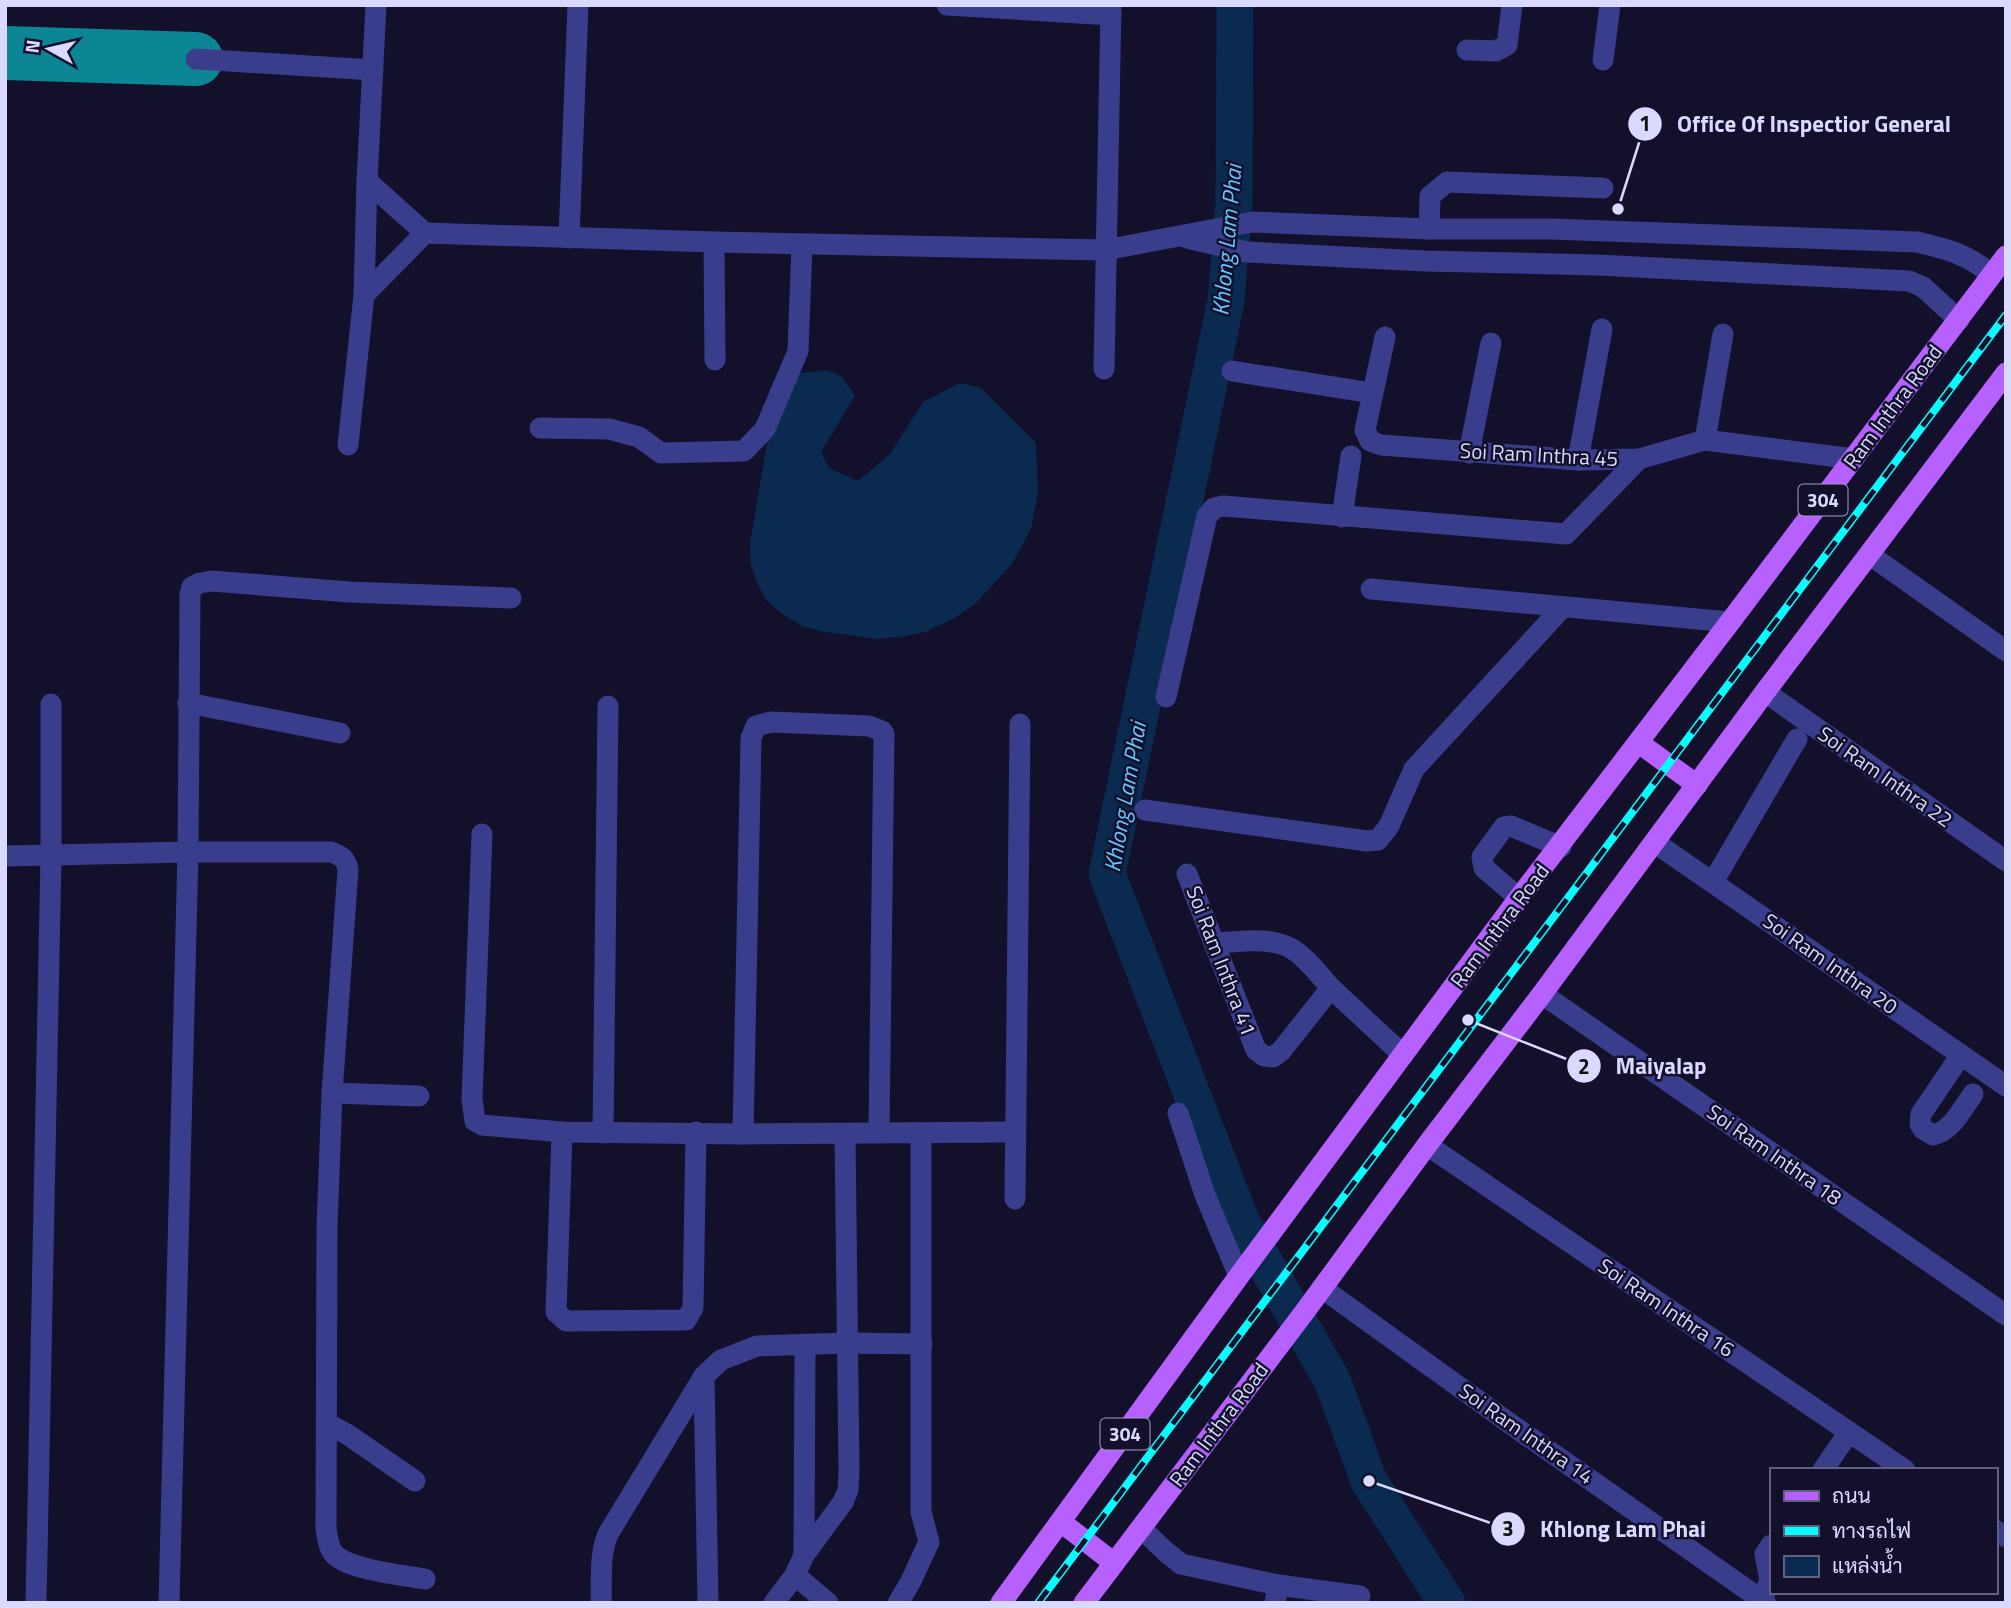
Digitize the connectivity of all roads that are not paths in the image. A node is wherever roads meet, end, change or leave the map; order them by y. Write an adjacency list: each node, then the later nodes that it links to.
1 (376, 5): 11 (street)
2 (578, 5): 17 (street)
3 (947, 5): 6 (street)
4 (1512, 5): 8 (street)
5 (1610, 5): 10 (street)
6 (993, 7): 7 (street)
7 (1111, 10): 20 (street)
8 (1467, 50)
9 (196, 59): 11 (street)
10 (1603, 60)
11 (373, 70): 12 (street)
12 (366, 181): 15 (street); 23 (street)
13 (1603, 188): 14 (street)
14 (1429, 229): 16 (street); 22 (street)
15 (425, 233): 17 (street); 23 (street)
16 (1226, 237): 20 (street); 24 (street)
17 (569, 238): 18 (street)
18 (714, 242): 19 (street); 29 (street)
19 (802, 244): 20 (street); 34 (street)
20 (1105, 250): 30 (street)
21 (2006, 256): 22 (main road, Ram Inthra Road / 304)
22 (1991, 274): 24 (main road, Ram Inthra Road / 304)
23 (364, 295): 36 (street)
24 (1959, 320): 40 (main road, Ram Inthra Road / 304)
25 (1602, 329): 41 (street)
26 (1723, 334): 35 (street)
27 (1385, 337): 33 (street, Soi Ram Inthra 45)
28 (1491, 342): 37 (street)
29 (715, 360)
30 (1104, 369)
31 (1232, 371): 33 (street)
32 (2003, 382): 43 (main road, Ram Inthra Road)
33 (1372, 393): 37 (street, Soi Ram Inthra 45)
34 (540, 428)
35 (1705, 440): 39 (street, Soi Ram Inthra 45); 40 (street, Soi Ram Inthra 45)
36 (348, 445)
37 (1469, 453): 41 (street, Soi Ram Inthra 45)
38 (1351, 456): 42 (street)
39 (1639, 459): 41 (street, Soi Ram Inthra 45); 42 (street)
40 (1854, 459): 47 (main road, Ram Inthra Road / 304)
41 (1578, 460)
42 (1342, 517): 50 (street)
43 (1870, 555): 48 (street); 49 (main road, Ram Inthra Road)
44 (1371, 589): 46 (street)
45 (511, 598): 51 (street)
46 (1562, 608): 47 (street); 59 (street)
47 (1730, 622): 57 (main road, Ram Inthra Road / 304)
48 (2006, 650)
49 (1765, 692): 58 (main road, Ram Inthra Road); 66 (street, Soi Ram Inthra 22)
50 (1166, 697)
51 (188, 703): 55 (street); 63 (street)
52 (51, 704): 65 (street)
53 (608, 706): 84 (street)
54 (1020, 724): 83 (street)
55 (340, 733)
56 (1797, 739): 68 (street)
57 (1639, 743): 58 (main road); 62 (main road, Ram Inthra Road / 304)
58 (1697, 785): 61 (main road, Ram Inthra Road)
59 (1145, 810)
60 (482, 834): 80 (street)
61 (1654, 842): 68 (street, Soi Ram Inthra 20); 72 (main road, Ram Inthra Road)
62 (1560, 846): 69 (main road, Ram Inthra Road / 304); 69 (street)
63 (188, 852): 65 (street); 76 (street); 115 (street)
64 (5, 856): 65 (street)
65 (51, 856): 114 (street)
66 (2006, 861)
67 (1187, 874): 70 (street, Soi Ram Inthra 41)
68 (1713, 882): 74 (street, Soi Ram Inthra 20)
69 (1520, 898): 73 (main road, Ram Inthra Road / 304)
70 (1215, 943): 71 (street); 71 (street, Soi Ram Inthra 41)
71 (1331, 988): 73 (street)
72 (1542, 995): 88 (main road, Ram Inthra Road); 92 (street, Soi Ram Inthra 18)
73 (1403, 1055): 90 (main road, Ram Inthra Road / 304)
74 (1961, 1055): 75 (street, Soi Ram Inthra 20); 77 (street)
75 (2006, 1086)
76 (332, 1093): 78 (street); 97 (street)
77 (1973, 1094)
78 (419, 1096)
79 (1178, 1113): 90 (street)
80 (562, 1132): 81 (street); 84 (street)
81 (696, 1132): 84 (street); 86 (street)
82 (879, 1132): 85 (street); 86 (street); 87 (street)
83 (1015, 1132): 85 (street); 89 (street)
84 (603, 1133)
85 (921, 1133): 95 (street)
86 (743, 1134): 87 (street)
87 (845, 1134): 93 (street)
88 (1427, 1145): 91 (main road, Ram Inthra Road); 98 (street, Soi Ram Inthra 16)
89 (1015, 1199)
90 (1243, 1271): 102 (main road, Ram Inthra Road / 304)
91 (1322, 1288): 103 (main road, Ram Inthra Road); 111 (street, Soi Ram Inthra 14)
92 (2006, 1315)
93 (848, 1343): 94 (street); 95 (street); 106 (street)
94 (805, 1344): 96 (street); 106 (street)
95 (922, 1344): 120 (street)
96 (704, 1376): 116 (street); 117 (street)
97 (328, 1424): 101 (street); 107 (street)
98 (1849, 1432): 99 (street); 100 (street, Soi Ram Inthra 16)
99 (1824, 1468)
100 (1902, 1468)
101 (415, 1481)
102 (1061, 1522): 105 (main road); 121 (main road, Ram Inthra Road / 304)
103 (1141, 1528): 105 (main road, Ram Inthra Road); 110 (street)
104 (1770, 1547): 109 (street)
105 (1114, 1563): 122 (main road, Ram Inthra Road)
106 (799, 1565): 118 (street); 119 (street)
107 (425, 1579)
108 (1770, 1580): 113 (street)
109 (1770, 1580)
110 (1276, 1594): 112 (street)
111 (1738, 1595): 113 (street, Soi Ram Inthra 14)
112 (1360, 1596)
113 (1764, 1602)
114 (36, 1603)
115 (169, 1603)
116 (601, 1603)
117 (708, 1603)
118 (774, 1603)
119 (828, 1603)
120 (898, 1603)
121 (1001, 1603)
122 (1084, 1603)

